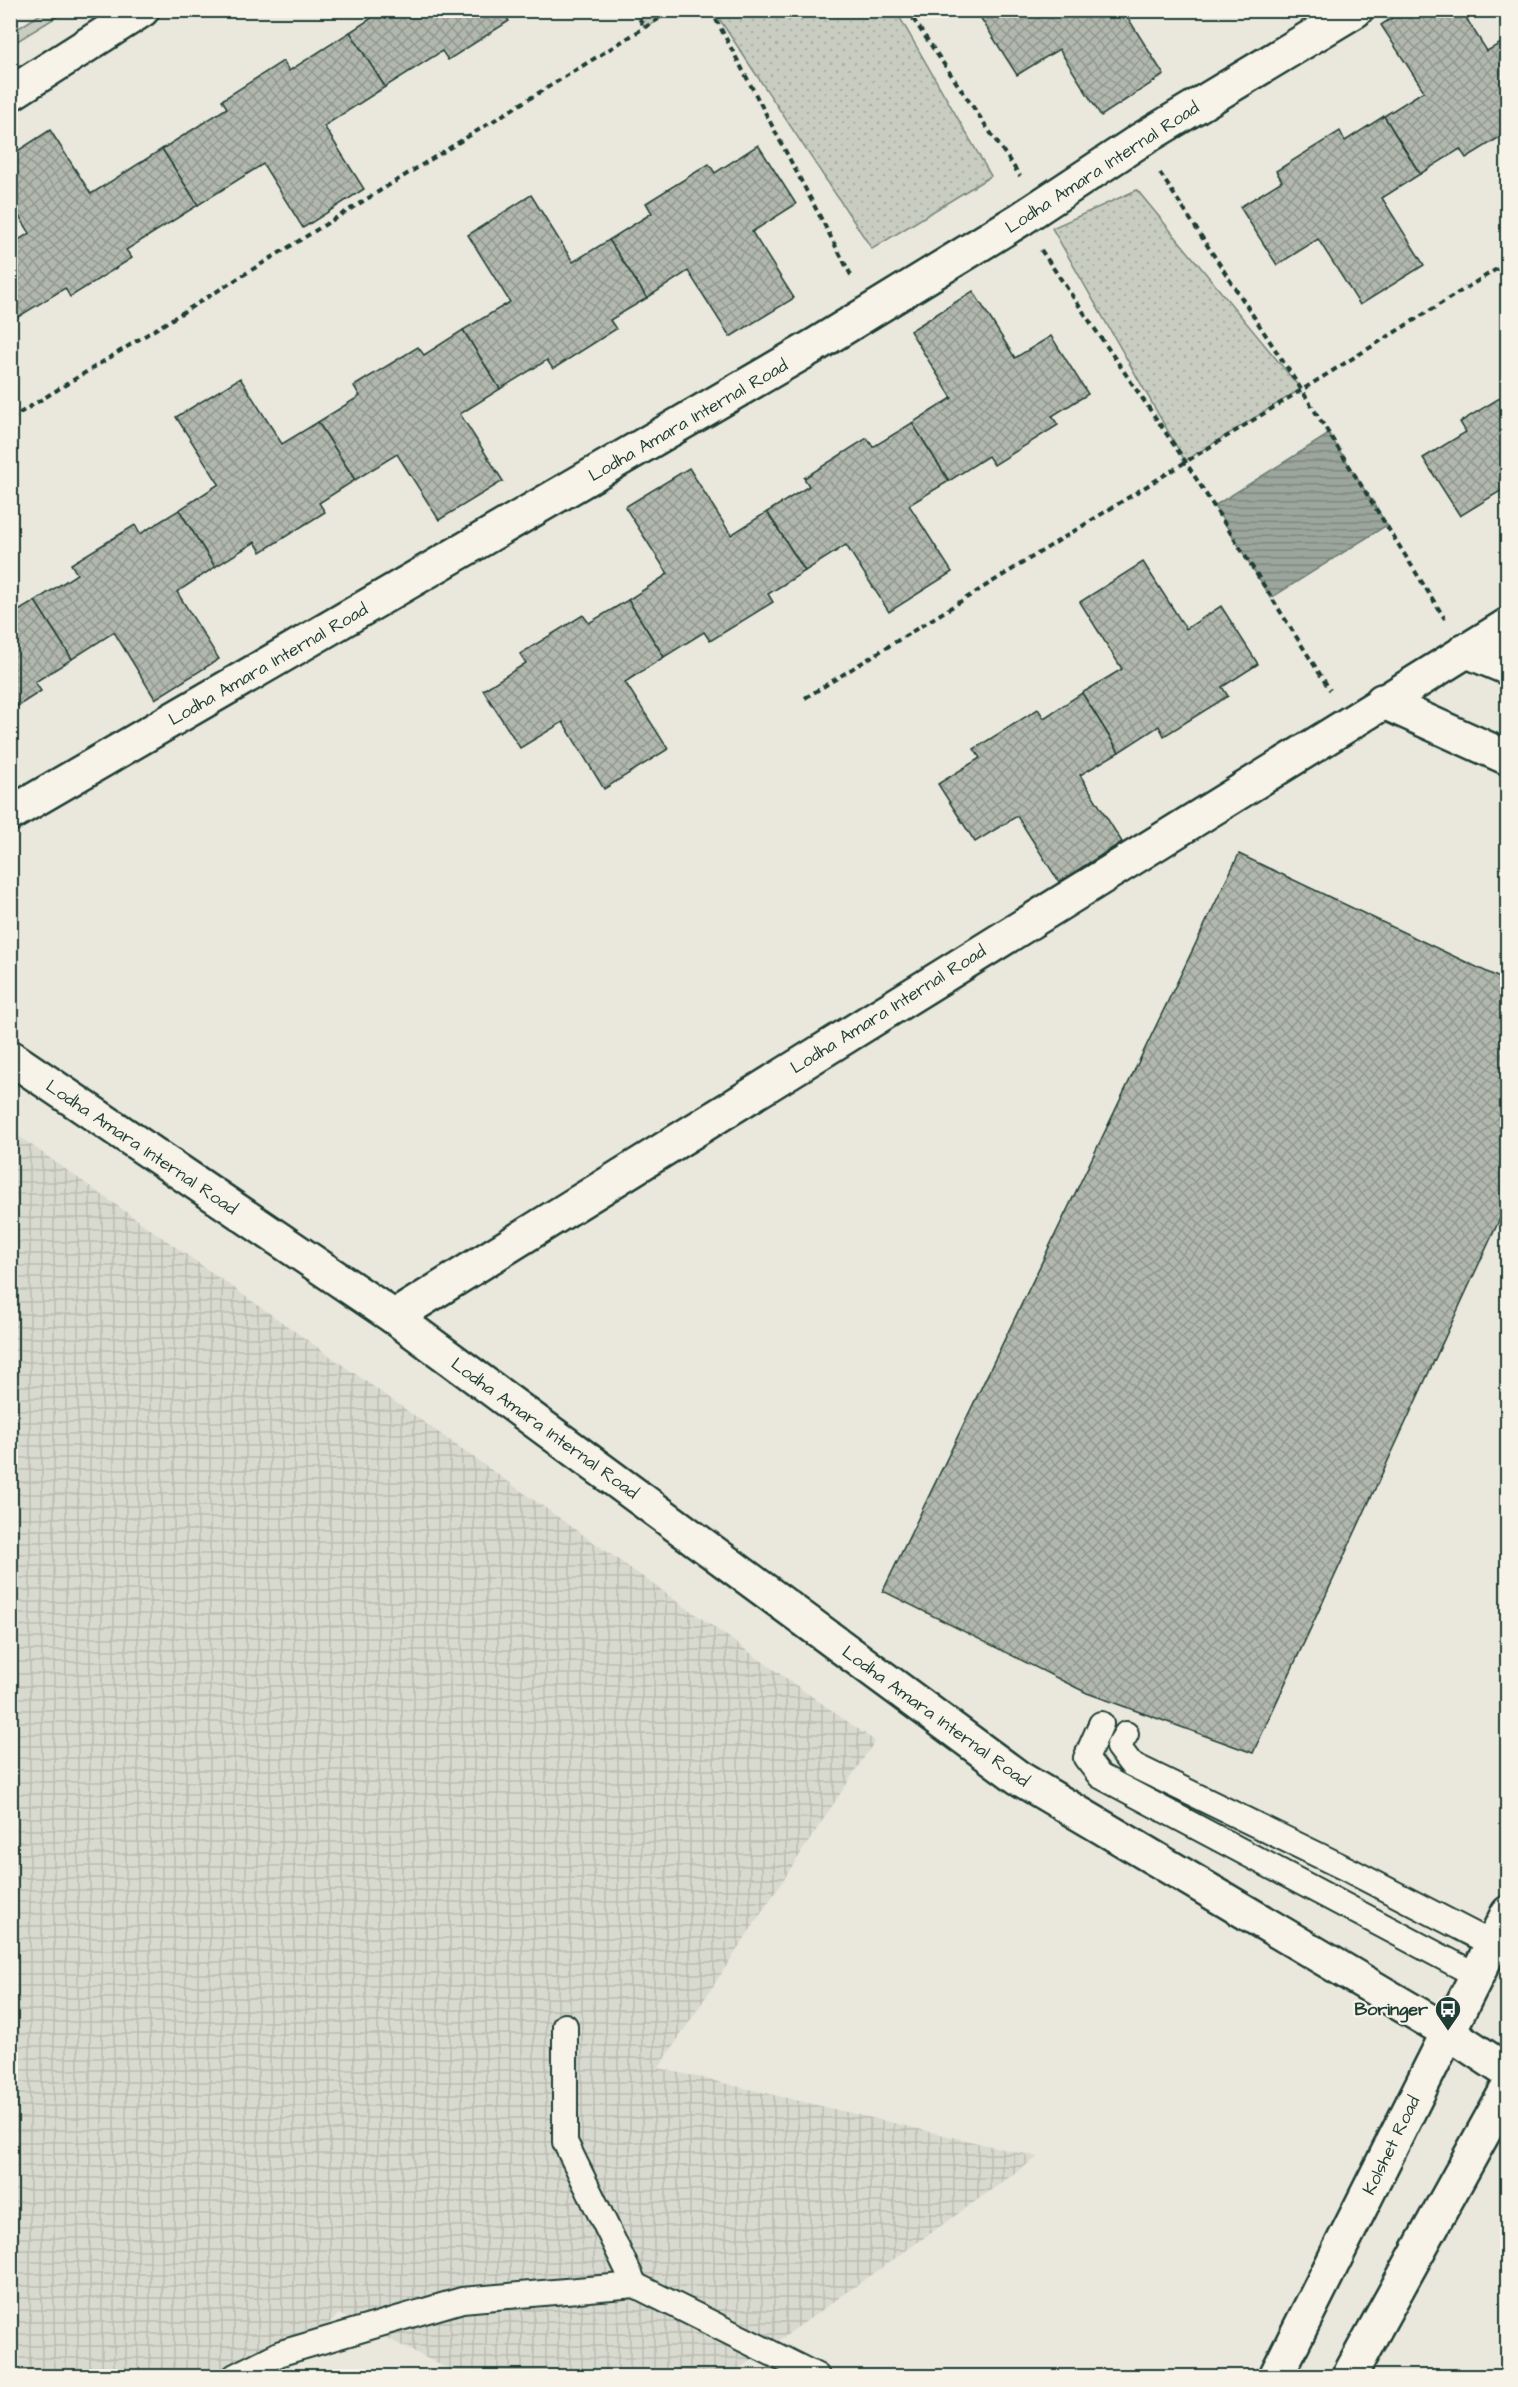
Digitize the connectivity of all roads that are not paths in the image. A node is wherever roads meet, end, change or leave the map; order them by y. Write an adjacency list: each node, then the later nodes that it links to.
1 (142, 10): 3 (street)
2 (1356, 10): 9 (street, Lodha Amara Internal Road)
3 (10, 94)
4 (1508, 625): 5 (street, Lodha Amara Internal Road)
5 (1465, 650): 6 (street); 7 (street, Lodha Amara Internal Road)
6 (1508, 668)
7 (1382, 701): 8 (street); 11 (street, Lodha Amara Internal Road)
8 (1508, 758)
9 (10, 814)
10 (10, 1057): 11 (street, Lodha Amara Internal Road)
11 (394, 1317): 20 (street, Lodha Amara Internal Road)
12 (1101, 1724): 15 (lane)
13 (1126, 1734): 14 (lane)
14 (1274, 1834): 15 (lane); 17 (lane)
15 (1260, 1862): 18 (lane)
16 (1508, 1914): 17 (street, Kolshet Road)
17 (1492, 1944): 18 (street, Kolshet Road)
18 (1476, 1975): 20 (street, Kolshet Road)
19 (565, 2026): 23 (lane)
20 (1448, 2031): 21 (street, Lodha Amara Internal Road); 26 (street, Kolshet Road)
21 (1508, 2072)
22 (1508, 2088): 27 (street)
23 (635, 2285): 24 (lane); 25 (lane)
24 (235, 2376)
25 (817, 2376)
26 (1276, 2376)
27 (1349, 2376)

